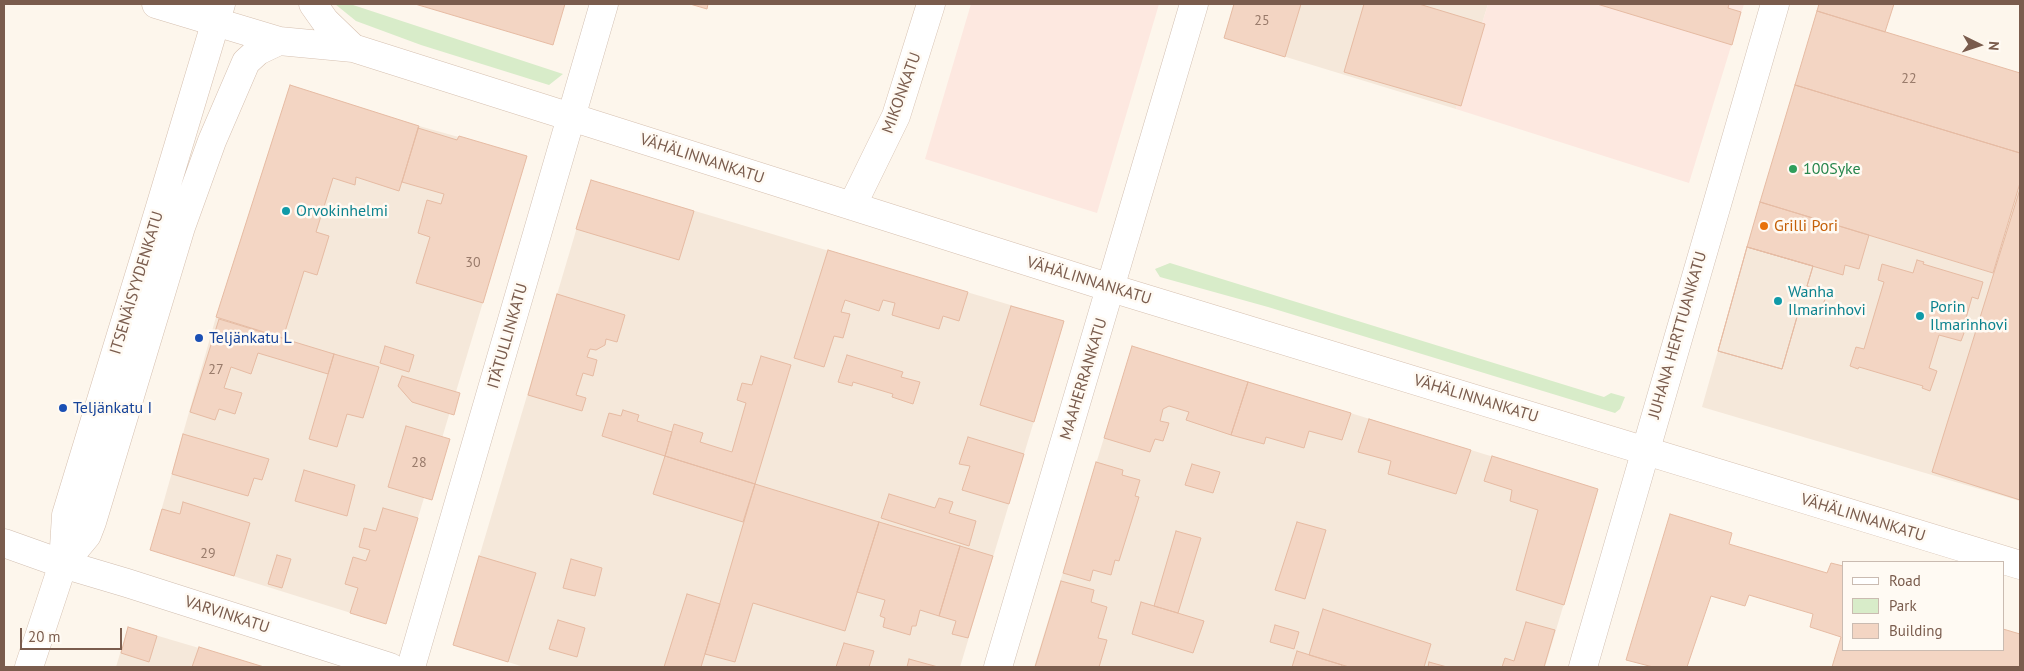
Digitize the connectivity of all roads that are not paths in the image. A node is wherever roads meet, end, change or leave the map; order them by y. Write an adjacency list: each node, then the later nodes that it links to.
1 (156, 4): 7 (main road, VÄHÄLINNANKATU)
2 (313, 4): 9 (main road)
3 (604, 4): 10 (main road, ITÄTULLINKATU)
4 (931, 4): 11 (main road, MIKONKATU)
5 (1194, 4): 12 (main road, MAAHERRANKATU)
6 (1775, 4): 13 (main road, JUHANA HERTTUANKATU)
7 (218, 13): 8 (main road, VÄHÄLINNANKATU); 15 (main road, ITSENÄISYYDENKATU)
8 (268, 46): 9 (main road, VÄHÄLINNANKATU); 15 (main road, ITSENÄISYYDENKATU)
9 (353, 48): 10 (main road, VÄHÄLINNANKATU)
10 (572, 117): 11 (main road, VÄHÄLINNANKATU); 19 (main road, ITÄTULLINKATU)
11 (852, 206): 12 (main road, VÄHÄLINNANKATU)
12 (1111, 288): 13 (main road, VÄHÄLINNANKATU); 20 (main road, MAAHERRANKATU)
13 (1645, 451): 16 (main road, VÄHÄLINNANKATU); 21 (main road, JUHANA HERTTUANKATU)
14 (4, 543): 15 (main road, VARVINKATU)
15 (63, 564): 17 (main road, ITSENÄISYYDENKATU); 18 (main road, VARVINKATU)
16 (2020, 565)
17 (29, 667)
18 (390, 667)
19 (412, 667)
20 (998, 667)
21 (1583, 667)

